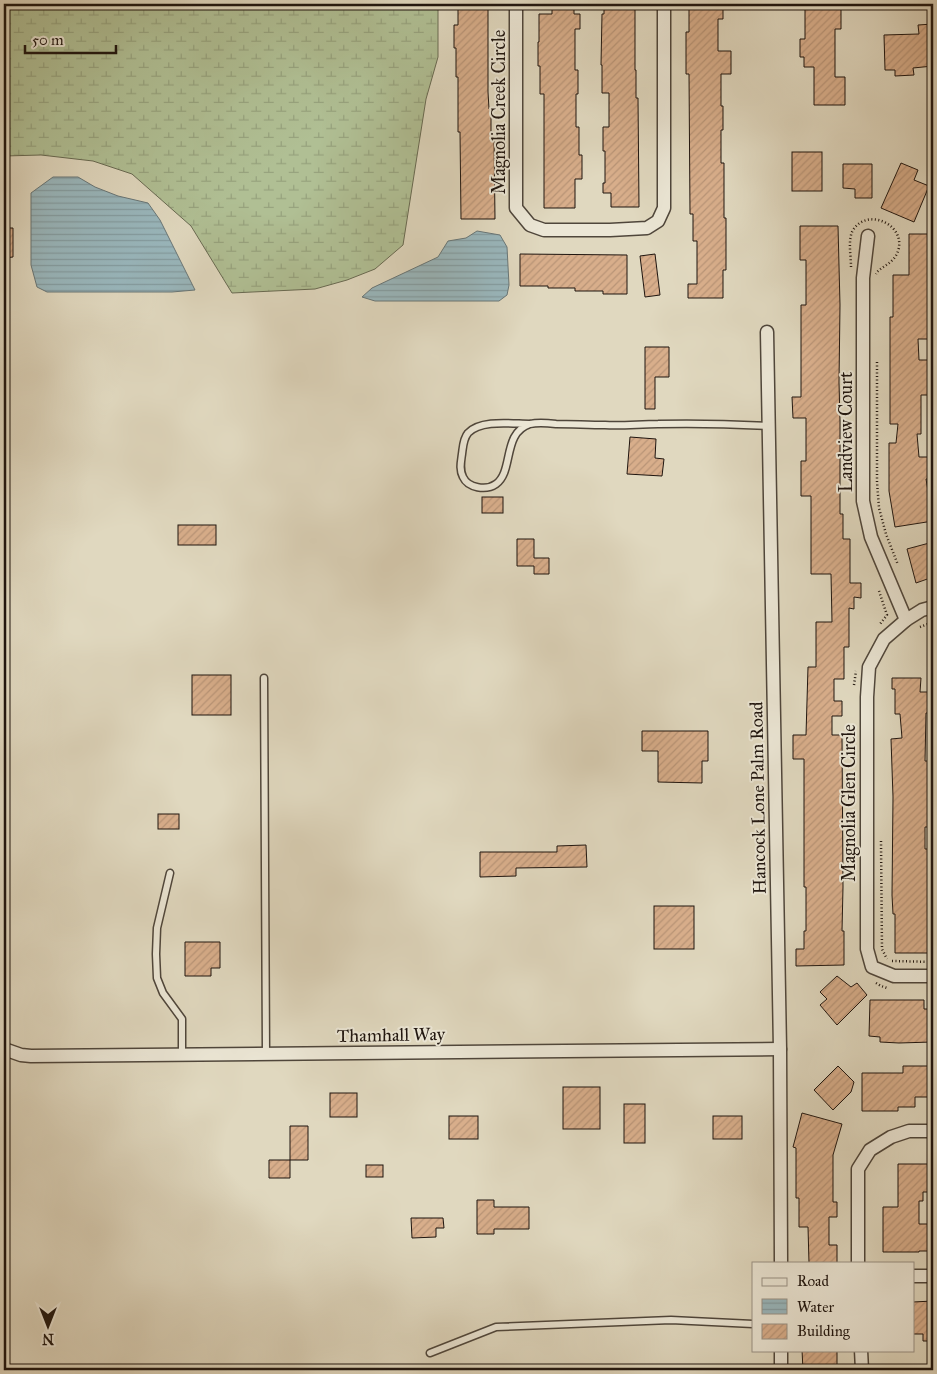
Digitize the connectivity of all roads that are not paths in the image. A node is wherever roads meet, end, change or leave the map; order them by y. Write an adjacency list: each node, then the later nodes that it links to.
1 (516, 4): 2 (street, Magnolia Creek Circle)
2 (664, 4)
3 (868, 236): 8 (street, Landview Court)
4 (767, 332): 6 (street, Hancock Lone Palm Road)
5 (530, 424): 5 (lane); 6 (lane)
6 (768, 426): 13 (street, Hancock Lone Palm Road)
7 (933, 608): 8 (street, Magnolia Glen Circle)
8 (906, 620): 11 (street, Magnolia Glen Circle)
9 (264, 678): 14 (lane)
10 (170, 873): 15 (lane)
11 (933, 976)
12 (4, 1048): 15 (street, Thamhall Way)
13 (780, 1049): 14 (street, Thamhall Way); 17 (street, Hancock Lone Palm Road)
14 (266, 1054): 15 (street, Thamhall Way)
15 (182, 1055)
16 (933, 1131): 18 (street)
17 (781, 1262)
18 (858, 1262)
19 (914, 1276): 20 (street)
20 (933, 1276)
21 (752, 1324): 24 (lane)
22 (781, 1352): 25 (street)
23 (861, 1352): 26 (street)
24 (430, 1353)
25 (781, 1370)
26 (862, 1370)

